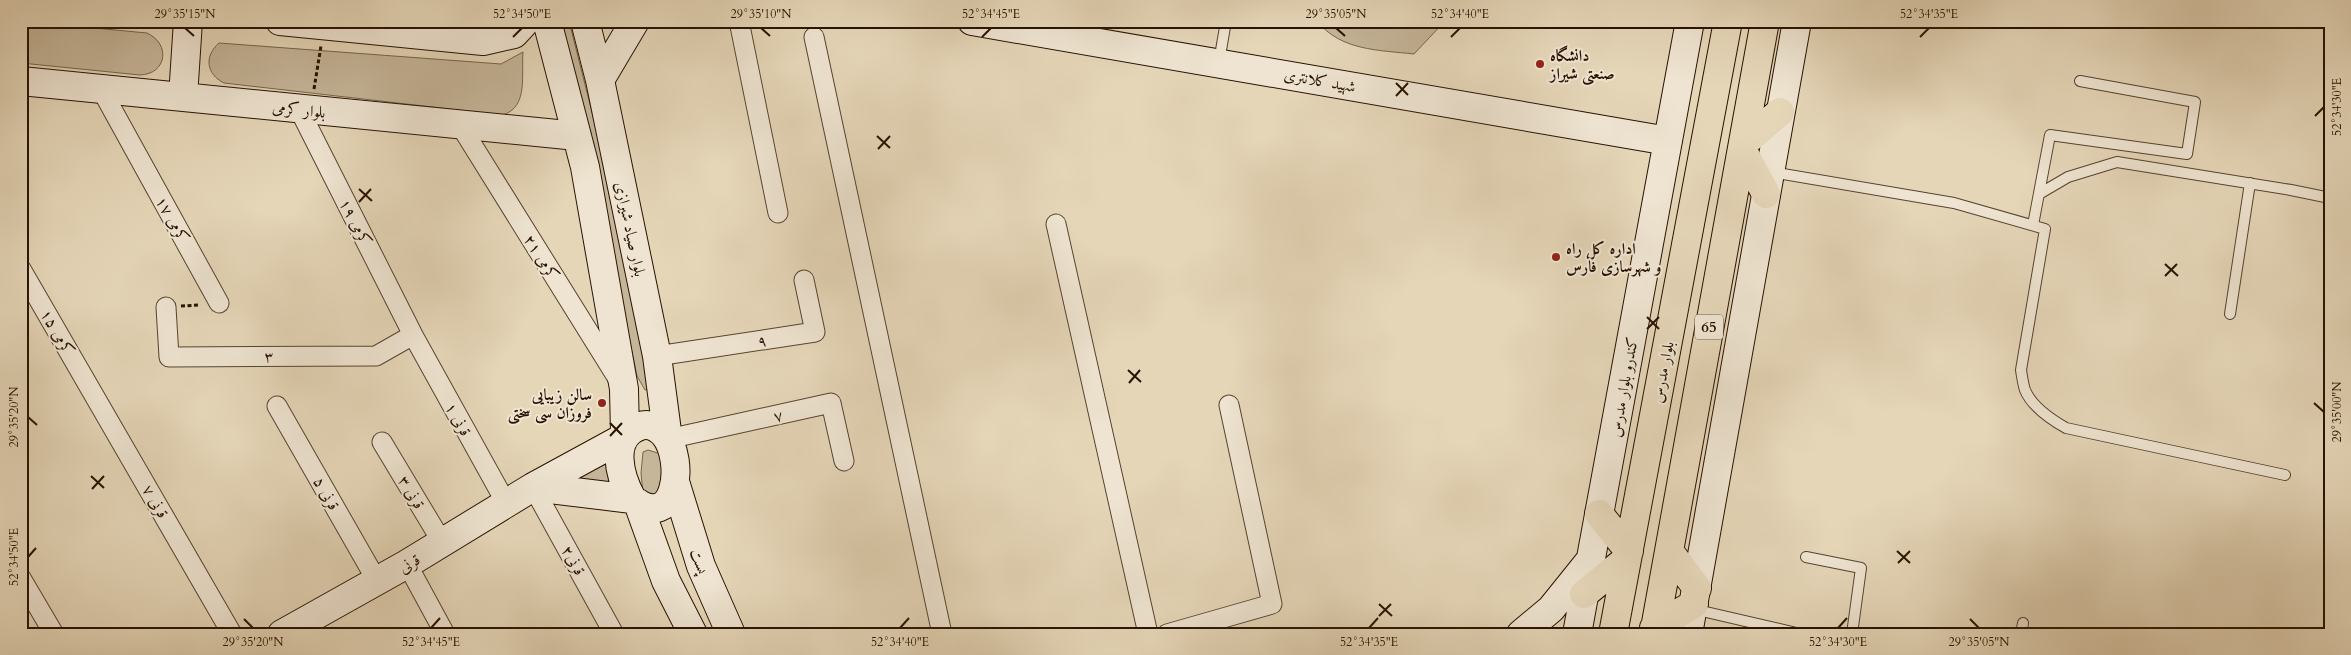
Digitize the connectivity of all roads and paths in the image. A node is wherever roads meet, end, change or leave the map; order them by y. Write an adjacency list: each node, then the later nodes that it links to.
1 (188, 21): 21 (main road)
2 (280, 21): 14 (main road)
3 (526, 21): 14 (main road)
4 (547, 21): 25 (main road, بلوار صیاد شیرازی)
5 (585, 21): 17 (main road, بلوار صیاد شیرازی)
6 (635, 21): 17 (main road)
7 (739, 21): 32 (street)
8 (972, 21): 16 (main road, شهید کلانتری)
9 (1226, 21): 16 (lane)
10 (1690, 21): 26 (main road, کندرو بلوار مدرس)
11 (1728, 21): 59 (main road, بلوار مدرس / 65)
12 (1765, 21): 27 (main road, 65)
13 (1797, 21): 23 (main road)
14 (324, 25): 22 (path)
15 (814, 37): 79 (street)
16 (1219, 62): 26 (main road, شهید کلانتری)
17 (600, 80): 41 (main road, بلوار صیاد شیرازی)
18 (21, 81): 20 (main road, بلوار کرمی)
19 (2080, 81): 30 (lane)
20 (101, 89): 21 (main road, بلوار کرمی); 37 (street, کرمی ۱۷)
21 (183, 97): 22 (main road, بلوار کرمی)
22 (305, 109): 24 (main road, بلوار کرمی); 40 (street, کرمی ۱۹)
23 (1780, 112): 27 (main road); 28 (main road)
24 (460, 125): 25 (main road, بلوار کرمی); 44 (street, کرمی ۲۱)
25 (577, 136): 44 (main road, بلوار صیاد شیرازی)
26 (1668, 141): 56 (main road, کندرو بلوار مدرس)
27 (1742, 147): 28 (main road); 58 (main road, 65)
28 (1768, 183): 34 (lane); 68 (main road)
29 (2250, 183): 30 (lane); 31 (lane); 39 (lane)
30 (2039, 194): 34 (lane)
31 (2330, 198)
32 (778, 213)
33 (1056, 224): 80 (street)
34 (2033, 225): 51 (lane)
35 (21, 269): 42 (street, کرمی ۱۵)
36 (804, 280): 41 (street, ۹)
37 (219, 303): 38 (path)
38 (166, 307): 40 (street, ۳)
39 (2230, 314)
40 (413, 335): 55 (street, قرنی ۱)
41 (657, 356): 43 (main road, بلوار صیاد شیرازی)
42 (79, 369): 73 (street, قرنی ۷)
43 (661, 383): 44 (main road); 48 (main road, بلوار صیاد شیرازی)
44 (624, 389): 47 (main road, بلوار صیاد شیرازی)
45 (1229, 405): 81 (street)
46 (277, 406): 65 (street, قرنی ۵)
47 (624, 437): 48 (main road); 53 (main road, قرنی); 54 (main road)
48 (668, 439): 50 (street, ۷); 52 (main road)
49 (382, 442): 57 (street, قرنی ۳)
50 (844, 461)
51 (2285, 475)
52 (676, 486): 54 (main road); 63 (main road, پست)
53 (533, 487): 54 (main road); 55 (main road, قرنی); 76 (street, قرنی۲)
54 (635, 501): 66 (main road)
55 (506, 503): 57 (main road, قرنی)
56 (1599, 514): 59 (main road); 61 (main road, کندرو بلوار مدرس)
57 (442, 542): 62 (main road, قرنی)
58 (1669, 551): 68 (main road); 71 (main road, 65)
59 (1628, 555): 67 (main road); 84 (main road, بلوار مدرس / 65)
60 (1806, 557): 86 (lane)
61 (1590, 560): 67 (main road, کندرو بلوار مدرس); 82 (main road)
62 (407, 564): 65 (main road, قرنی); 75 (street)
63 (701, 566): 66 (main road); 78 (main road, پست)
64 (21, 578): 72 (street)
65 (377, 581): 74 (main road, قرنی)
66 (666, 581): 77 (main road)
67 (1584, 594): 83 (main road, کندرو بلوار مدرس)
68 (1693, 609): 70 (lane); 71 (main road)
69 (2023, 623): 87 (lane)
70 (1755, 629): 85 (lane)
71 (1654, 631)
72 (54, 634)
73 (232, 634)
74 (282, 634)
75 (446, 634)
76 (614, 634)
77 (693, 634)
78 (731, 634)
79 (942, 634)
80 (1148, 634)
81 (1167, 634)
82 (1521, 634)
83 (1577, 634)
84 (1614, 634)
85 (1801, 634)
86 (1852, 634)
87 (2021, 634)

